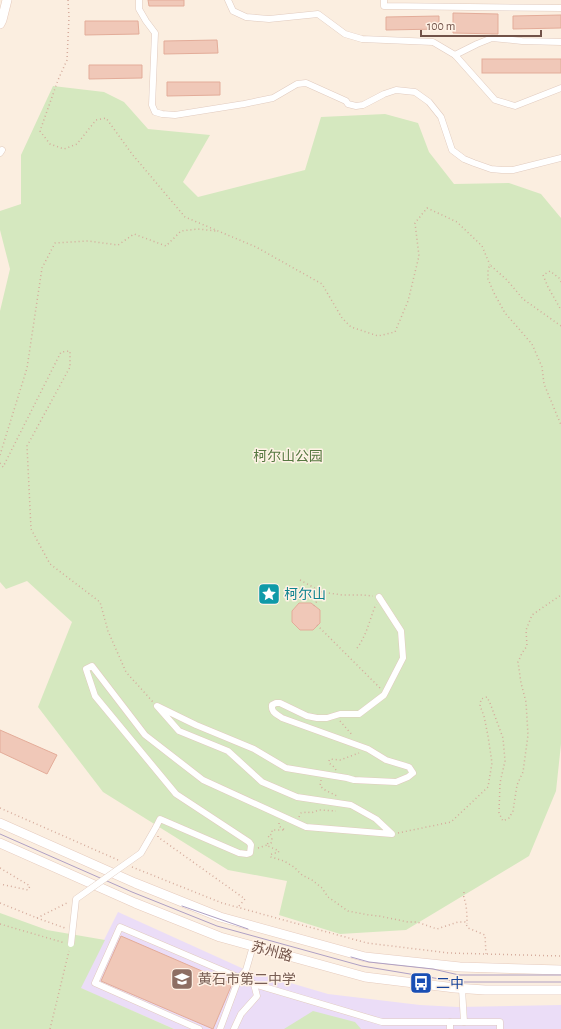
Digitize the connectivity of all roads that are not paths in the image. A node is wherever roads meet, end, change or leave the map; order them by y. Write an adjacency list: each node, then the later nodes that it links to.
1 (7, 0): 6 (main road)
2 (139, 0): 10 (street)
3 (228, 0): 8 (street)
4 (384, 0): 5 (street)
5 (561, 8)
6 (0, 24)
7 (561, 42): 8 (street)
8 (455, 55): 9 (street)
9 (561, 88)
10 (561, 158)
11 (379, 597): 14 (street, bridge)
12 (0, 823): 16 (main road, 苏州路)
13 (0, 843): 15 (main road, 苏州路)
14 (71, 944)
15 (253, 946): 17 (street); 19 (main road, 苏州路)
16 (561, 970)
17 (239, 978): 18 (street); 24 (street); 25 (street)
18 (254, 984): 21 (street); 26 (street)
19 (462, 989): 20 (main road, 苏州路); 22 (street)
20 (561, 990)
21 (378, 1021): 23 (street); 27 (street)
22 (464, 1022): 23 (street); 28 (street)
23 (450, 1026)
24 (199, 1029)
25 (220, 1029)
26 (234, 1029)
27 (378, 1029)
28 (500, 1029)

